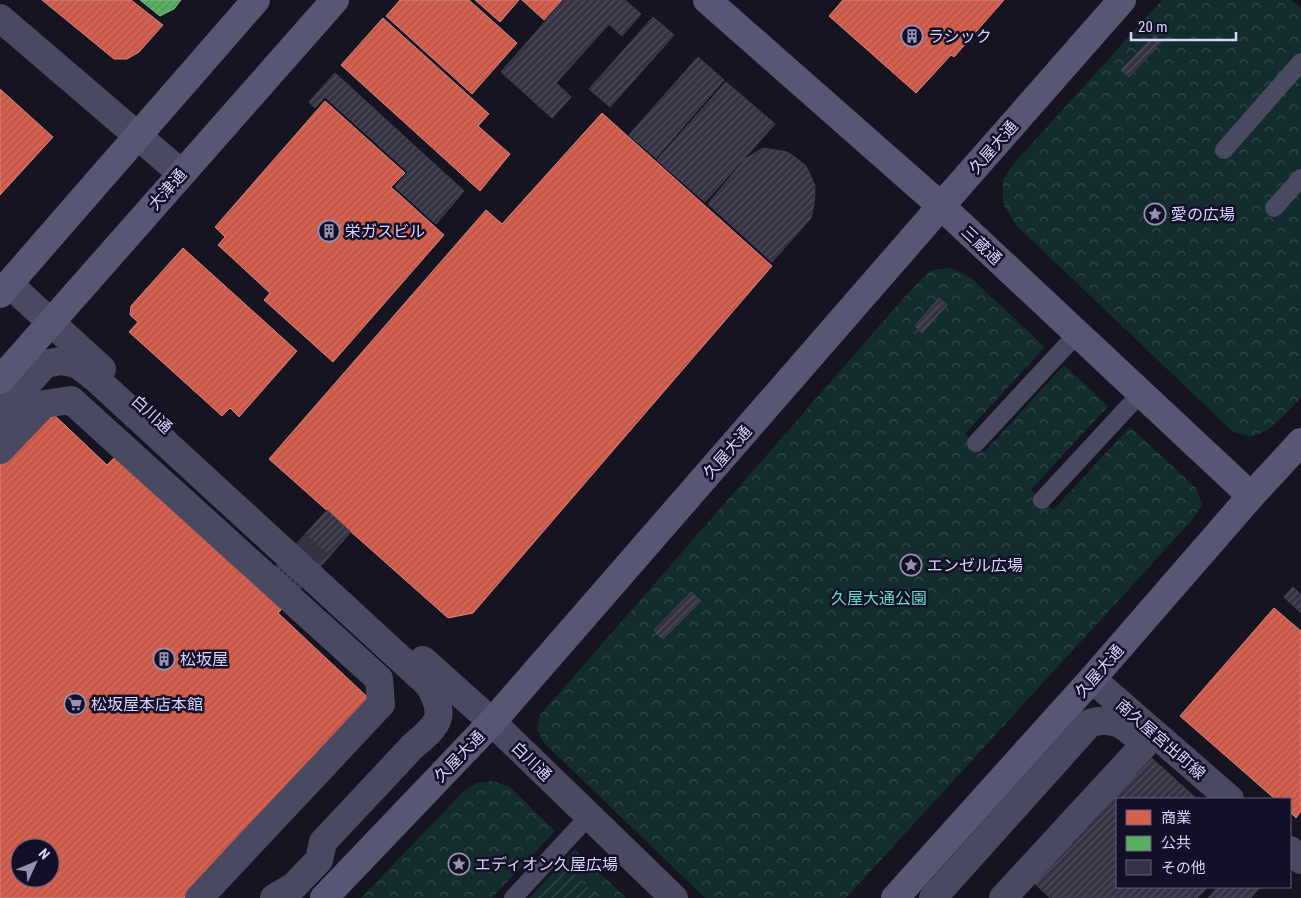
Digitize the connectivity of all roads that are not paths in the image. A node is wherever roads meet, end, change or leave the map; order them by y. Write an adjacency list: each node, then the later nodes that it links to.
1 (256, 0): 7 (street)
2 (335, 0): 9 (street, 大津通)
3 (707, 0): 11 (street, 三蔵通)
4 (1122, 0): 11 (street, 久屋大通)
5 (0, 18): 7 (street)
6 (1301, 62): 8 (lane)
7 (138, 135): 9 (street); 13 (street)
8 (1224, 150)
9 (181, 173): 14 (street, 大津通)
10 (1301, 178): 12 (lane)
11 (941, 206): 15 (street, 三蔵通); 27 (street, 久屋大通)
12 (1274, 208)
13 (5, 289): 14 (street, 白川通)
14 (51, 323): 16 (street, 大津通); 24 (street, 白川通)
15 (1077, 334): 17 (street, 三蔵通); 20 (lane)
16 (0, 380)
17 (1141, 393): 22 (street, 三蔵通); 23 (lane)
18 (0, 415): 33 (street)
19 (1301, 442): 22 (street, 久屋大通)
20 (976, 443)
21 (0, 450): 32 (street)
22 (1251, 496): 26 (street, 久屋大通)
23 (1042, 500)
24 (296, 544)
25 (320, 566): 27 (street, 白川通)
26 (1092, 679): 28 (street, 南久屋宮出町線); 37 (street, 久屋大通)
27 (492, 722): 29 (street, 白川通); 34 (street, 久屋大通)
28 (1229, 798)
29 (589, 816): 35 (lane); 36 (street, 白川通)
30 (1291, 851): 31 (street)
31 (1301, 860)
32 (199, 898)
33 (274, 898)
34 (324, 898)
35 (514, 898)
36 (674, 898)
37 (895, 898)
38 (933, 898): 39 (street)
39 (1004, 898)

